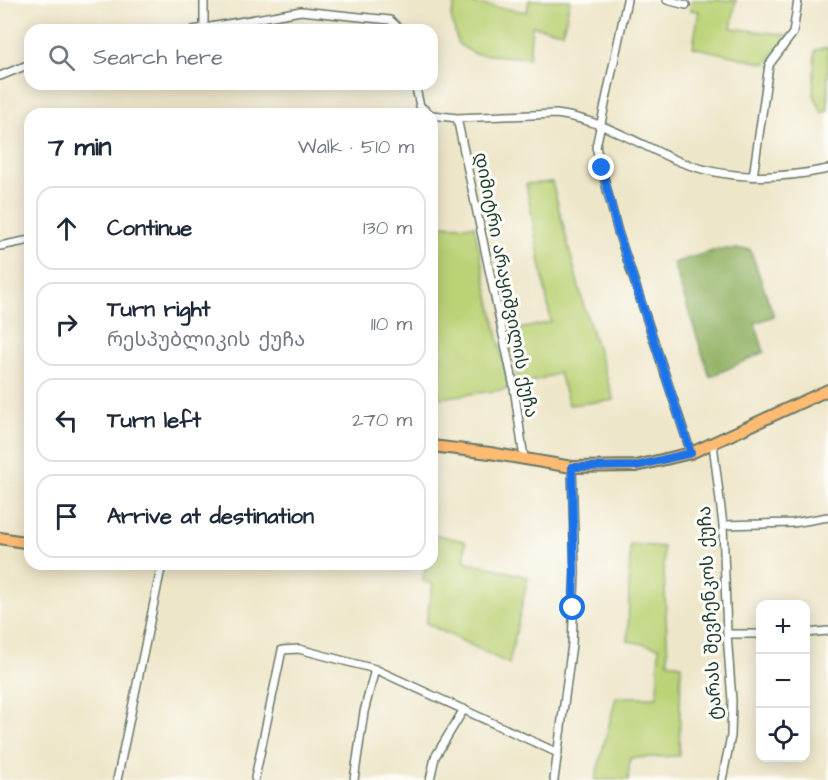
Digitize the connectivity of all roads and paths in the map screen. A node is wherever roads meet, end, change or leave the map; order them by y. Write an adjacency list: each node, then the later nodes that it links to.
1 (204, 0): 6 (street)
2 (627, 0): 15 (street)
3 (667, 0): 5 (street)
4 (798, 0): 17 (street)
5 (686, 5)
6 (204, 24)
7 (227, 24): 8 (street)
8 (394, 24)
9 (24, 66): 10 (street)
10 (0, 76)
11 (416, 90): 12 (street)
12 (423, 108)
13 (438, 115): 14 (street)
14 (457, 118): 15 (street); 24 (street, დიმიტრი არაყიშვილის ქუჩა)
15 (600, 125): 17 (street); 23 (street)
16 (828, 169): 17 (street)
17 (753, 177)
18 (24, 241): 19 (street)
19 (0, 246)
20 (828, 390): 21 (main road)
21 (713, 444): 23 (main road); 27 (street, ტარას შევჩენკოს ქუჩა)
22 (438, 447): 24 (main road)
23 (691, 453): 25 (main road)
24 (524, 459): 25 (main road)
25 (572, 467): 37 (street)
26 (828, 517): 27 (street)
27 (723, 525): 33 (street, ტარას შევჩენკოს ქუჩა)
28 (0, 538): 29 (main road)
29 (24, 542)
30 (161, 570): 39 (street)
31 (828, 631): 32 (street)
32 (810, 633)
33 (727, 634): 34 (street); 43 (street, ტარას შევჩენკოს ქუჩა)
34 (756, 634)
35 (375, 669): 36 (street); 38 (street); 40 (street)
36 (464, 709): 37 (street); 41 (street)
37 (558, 753): 42 (street)
38 (255, 778)
39 (117, 780)
40 (354, 780)
41 (430, 780)
42 (554, 780)
43 (722, 780)

